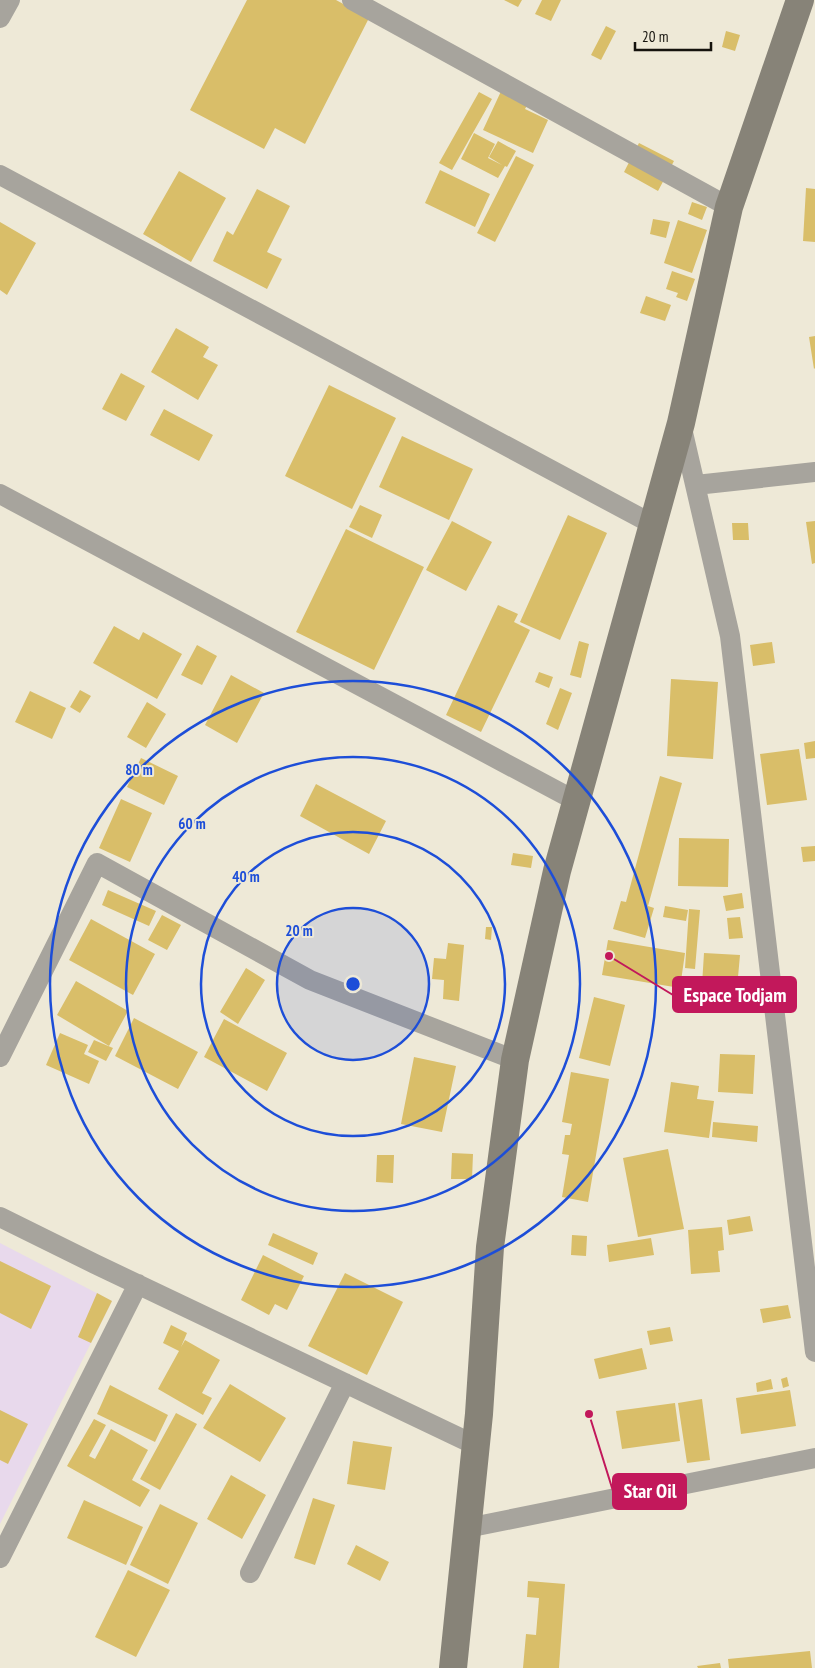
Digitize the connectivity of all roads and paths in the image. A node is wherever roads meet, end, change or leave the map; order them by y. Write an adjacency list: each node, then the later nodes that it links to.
1 (10, 0): 4 (street)
2 (352, 0): 6 (street)
3 (800, 0): 6 (main road)
4 (0, 18)
5 (0, 175): 11 (street)
6 (729, 207): 7 (main road)
7 (681, 423): 9 (street); 11 (main road)
8 (815, 472): 9 (street)
9 (696, 485): 17 (street)
10 (0, 494): 12 (street)
11 (652, 524): 12 (main road)
12 (576, 801): 14 (main road)
13 (0, 1057): 14 (street)
14 (516, 1060): 19 (main road)
15 (0, 1217): 16 (street)
16 (138, 1284): 18 (street); 22 (street)
17 (815, 1352)
18 (345, 1383): 19 (street); 23 (street)
19 (476, 1446): 21 (main road)
20 (815, 1458): 21 (street)
21 (467, 1528): 24 (main road)
22 (0, 1558)
23 (250, 1573)
24 (453, 1668)

